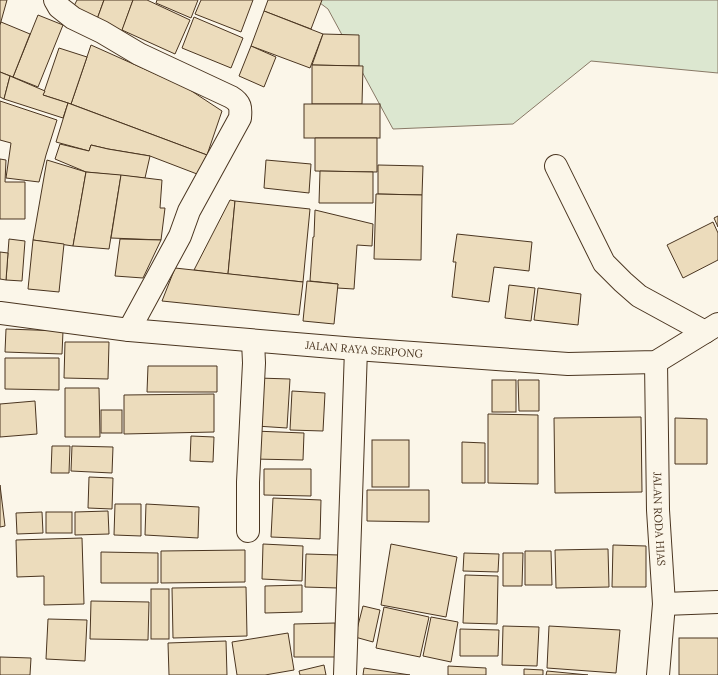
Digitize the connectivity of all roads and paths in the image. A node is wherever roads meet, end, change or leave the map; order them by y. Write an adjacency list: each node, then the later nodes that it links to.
1 (55, 0): 5 (street)
2 (556, 166): 4 (street)
3 (0, 313): 5 (street, JALAN RAYA SERPONG)
4 (711, 328): 8 (street)
5 (129, 330): 6 (street, JALAN RAYA SERPONG)
6 (253, 341): 7 (street, JALAN RAYA SERPONG); 9 (street)
7 (356, 349): 8 (street, JALAN RAYA SERPONG); 12 (street)
8 (656, 362): 11 (street, JALAN RODA HIAS)
9 (248, 531)
10 (718, 602): 11 (street)
11 (664, 604): 13 (street, JALAN RODA HIAS)
12 (345, 675)
13 (658, 675)

